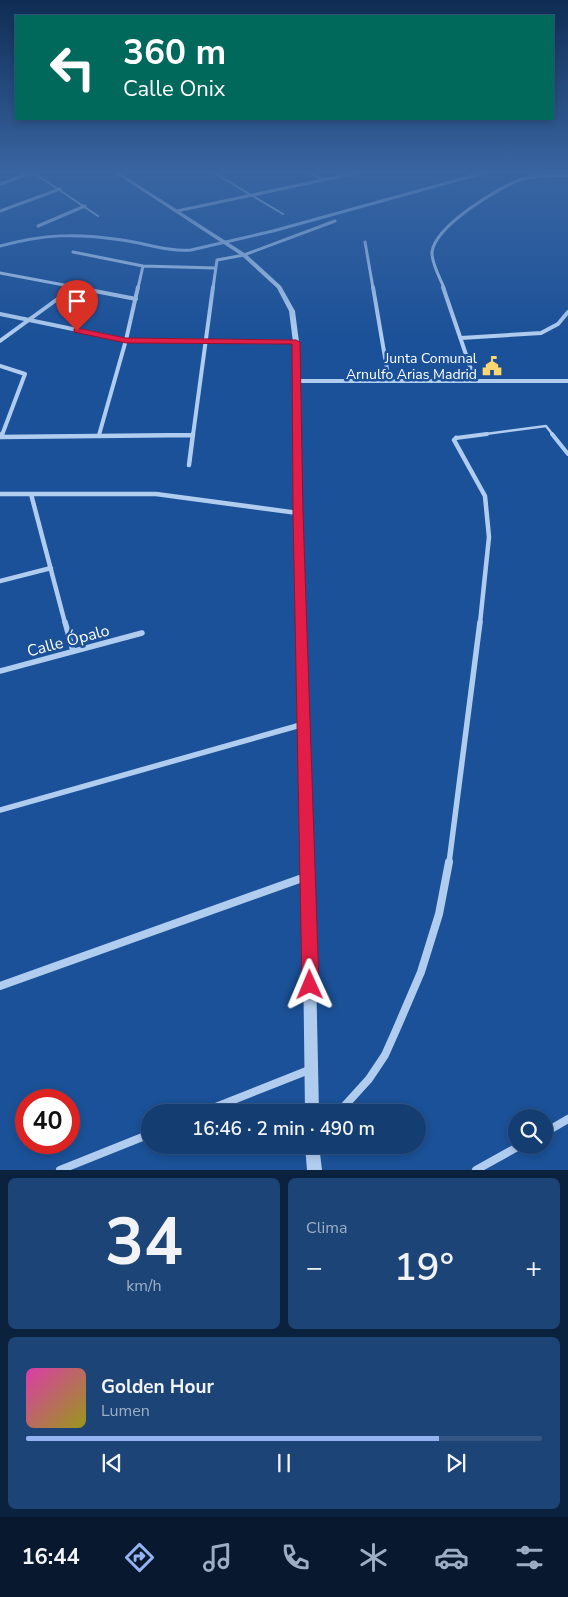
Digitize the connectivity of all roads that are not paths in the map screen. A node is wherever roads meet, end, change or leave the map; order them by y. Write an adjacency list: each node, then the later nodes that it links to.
1 (202, 228): 6 (street)
2 (318, 228): 6 (street)
3 (446, 228): 15 (street)
4 (365, 242): 23 (street)
5 (73, 252): 7 (street)
6 (244, 256): 8 (street); 19 (street)
7 (143, 266): 8 (street); 11 (street)
8 (215, 268): 18 (street)
9 (0, 273): 10 (street)
10 (74, 287): 11 (street); 14 (street)
11 (136, 299): 16 (street)
12 (568, 312): 15 (street)
13 (0, 314): 14 (street)
14 (30, 320): 16 (street); 17 (street)
15 (461, 338): 24 (street)
16 (126, 340): 18 (street); 25 (street)
17 (0, 341)
18 (206, 342): 19 (street); 26 (street)
19 (296, 342): 22 (street)
20 (0, 366): 27 (street)
21 (568, 380): 24 (street)
22 (297, 381): 23 (street); 33 (street)
23 (389, 381): 24 (street)
24 (475, 381)
25 (99, 436): 26 (street); 27 (street)
26 (193, 436): 30 (street)
27 (1, 437)
28 (456, 438): 29 (lane); 46 (street)
29 (568, 454)
30 (188, 465)
31 (0, 494): 32 (street)
32 (31, 494): 33 (street); 34 (street)
33 (298, 513): 39 (street)
34 (51, 568): 35 (street); 37 (street)
35 (0, 581)
36 (142, 634): 37 (street, Calle Ópalo)
37 (73, 651): 38 (street, Calle Ópalo)
38 (0, 671)
39 (304, 723): 40 (street); 41 (street)
40 (0, 810)
41 (308, 876): 42 (street); 43 (street)
42 (0, 986)
43 (312, 1069): 44 (street); 45 (street)
44 (223, 1104)
45 (312, 1104)
46 (346, 1104)
47 (568, 1119): 48 (street)
48 (553, 1128)
49 (141, 1138): 52 (street)
50 (508, 1152): 54 (street)
51 (313, 1154): 53 (street)
52 (60, 1170)
53 (314, 1170)
54 (476, 1170)

